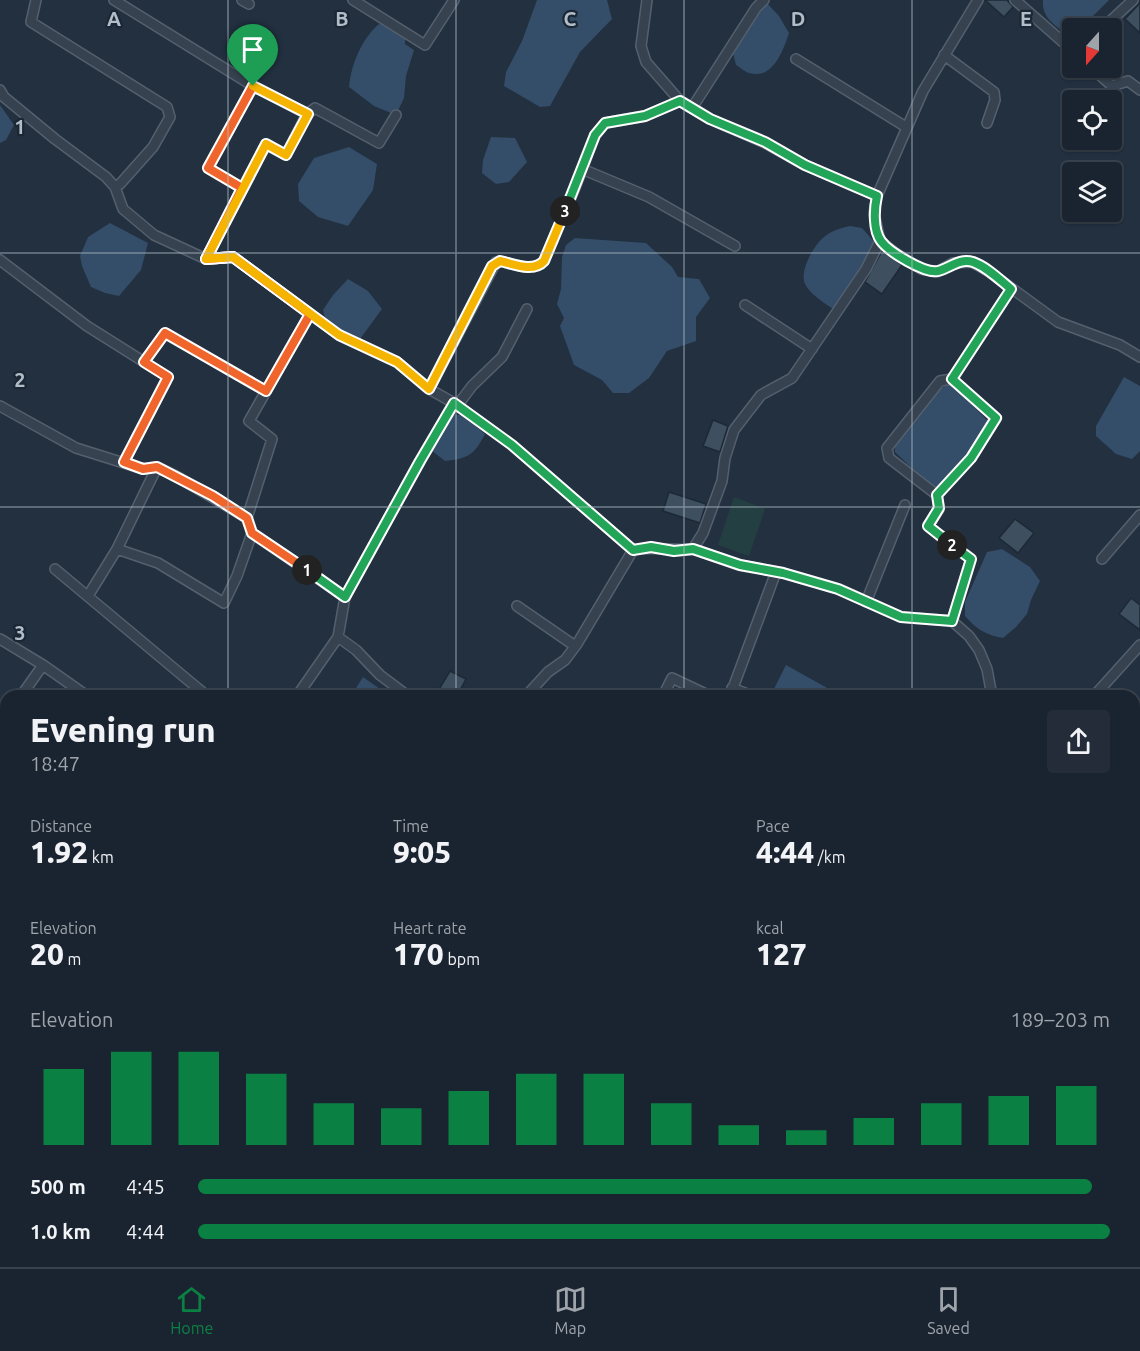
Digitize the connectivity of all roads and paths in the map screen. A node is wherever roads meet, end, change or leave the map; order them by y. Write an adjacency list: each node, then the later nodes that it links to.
1 (36, 0): 25 (street)
2 (114, 0): 15 (street)
3 (353, 0): 4 (street)
4 (454, 0)
5 (647, 0): 18 (street)
6 (764, 0): 19 (street)
7 (978, 0): 12 (street)
8 (1015, 0): 11 (street)
9 (1133, 0): 10 (street)
10 (1114, 18)
11 (1062, 41)
12 (945, 55): 22 (street); 23 (street)
13 (796, 59): 23 (street)
14 (1103, 78): 17 (street)
15 (253, 86): 20 (street); 26 (street)
16 (0, 90): 25 (street)
17 (1140, 90)
18 (680, 101): 19 (street); 24 (street)
19 (692, 108): 27 (street)
20 (308, 114): 21 (street); 26 (street)
21 (396, 115)
22 (987, 123)
23 (906, 127): 27 (street)
24 (582, 169): 29 (street); 40 (street)
25 (114, 187): 30 (street)
26 (242, 188): 30 (street)
27 (877, 196): 28 (street)
28 (880, 241): 32 (street); 36 (street)
29 (735, 246)
30 (206, 259): 35 (street)
31 (0, 260): 38 (street)
32 (1011, 289): 37 (street); 39 (street)
33 (745, 305): 36 (street)
34 (527, 309): 42 (street)
35 (310, 314): 40 (street); 41 (street)
36 (812, 349): 52 (street)
37 (1140, 357)
38 (144, 362): 41 (street); 44 (street)
39 (952, 379): 46 (street); 46 (street)
40 (429, 389): 42 (street)
41 (266, 391): 49 (street)
42 (455, 405): 53 (street); 58 (street)
43 (0, 406): 44 (street)
44 (124, 462): 45 (street)
45 (157, 467): 49 (street); 51 (street)
46 (937, 495): 61 (street)
47 (905, 505): 59 (street)
48 (1140, 515): 54 (street)
49 (247, 518): 50 (street)
50 (252, 533): 51 (street); 58 (street)
51 (117, 549): 57 (street)
52 (693, 549): 53 (street); 56 (street)
53 (633, 550): 65 (street)
54 (1102, 559)
55 (55, 569): 57 (street)
56 (776, 572): 59 (street); 75 (street)
57 (88, 596): 69 (street)
58 (345, 597): 62 (street)
59 (867, 602): 61 (street)
60 (517, 606): 65 (street)
61 (952, 621): 76 (street)
62 (338, 637): 70 (street); 71 (street)
63 (0, 639): 66 (street)
64 (1140, 645): 77 (street)
65 (575, 646): 72 (street)
66 (43, 665): 67 (street); 68 (street)
67 (25, 690)
68 (78, 690)
69 (200, 690)
70 (301, 690)
71 (400, 690)
72 (532, 690)
73 (666, 690): 74 (street)
74 (697, 690)
75 (732, 690)
76 (991, 690)
77 (1099, 690)

